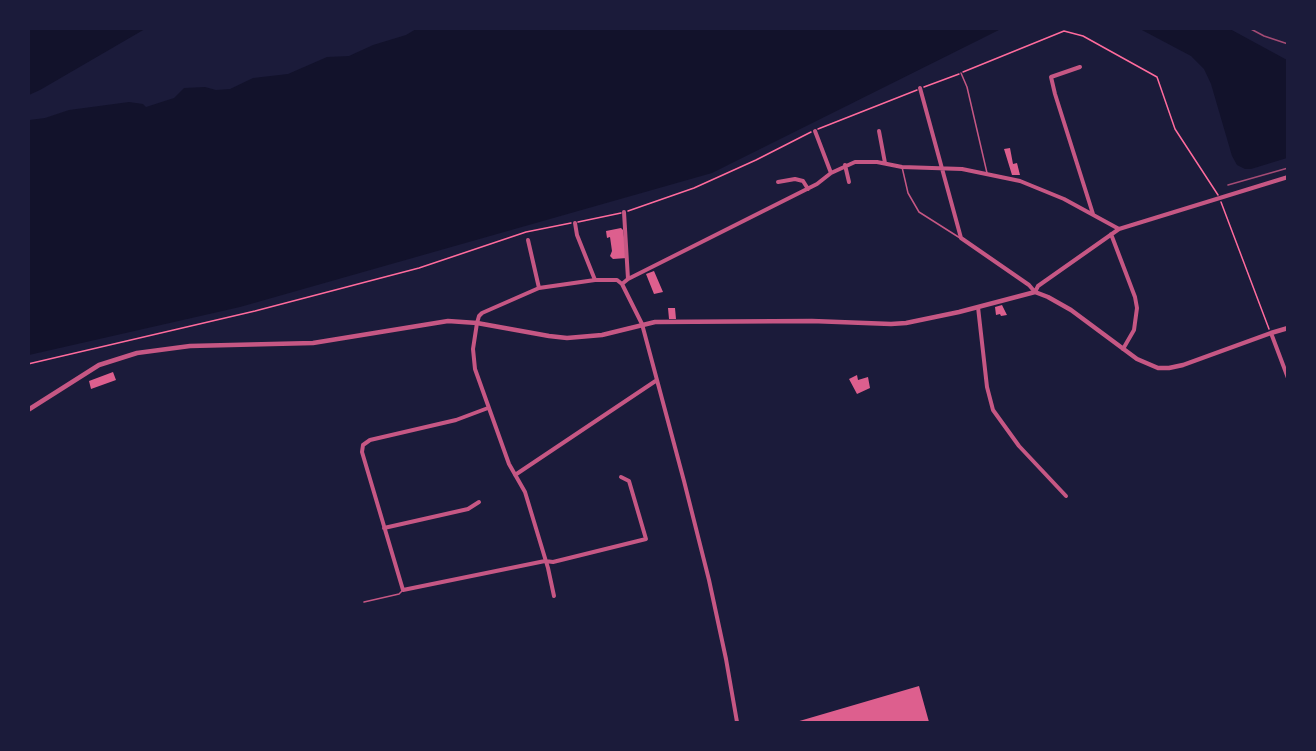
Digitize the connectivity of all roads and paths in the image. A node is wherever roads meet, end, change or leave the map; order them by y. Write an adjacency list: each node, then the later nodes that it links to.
1 (1080, 67): 18 (street)
2 (961, 73): 3 (path); 11 (lane); 16 (path)
3 (920, 88): 4 (path); 9 (street)
4 (814, 131): 10 (street); 17 (path)
5 (879, 131): 6 (street)
6 (885, 163): 7 (street); 8 (street)
7 (845, 165): 10 (street); 14 (street)
8 (902, 167): 9 (street); 22 (lane)
9 (943, 168): 11 (street); 22 (street)
10 (831, 173): 15 (street)
11 (987, 173): 18 (street)
12 (1287, 177): 16 (street)
13 (778, 182): 15 (street)
14 (849, 182)
15 (808, 189): 24 (street)
16 (1220, 198): 20 (street); 33 (path)
17 (624, 212): 19 (path); 24 (street)
18 (1094, 215): 20 (street)
19 (575, 223): 25 (street); 35 (path)
20 (1119, 229): 21 (street)
21 (1111, 234): 28 (street); 34 (street)
22 (961, 238): 28 (street)
23 (528, 240): 27 (street)
24 (628, 279): 26 (street)
25 (595, 280): 26 (street); 27 (street)
26 (622, 284): 31 (street)
27 (538, 288): 30 (street)
28 (1035, 292): 29 (street); 34 (street)
29 (978, 307): 31 (street); 42 (street)
30 (477, 323): 31 (street); 38 (street); 39 (street)
31 (642, 324): 37 (street)
32 (1287, 328): 33 (street)
33 (1271, 333): 34 (street); 36 (street)
34 (1123, 349)
35 (28, 364)
36 (1287, 378)
37 (657, 380): 40 (street); 49 (street)
38 (488, 408): 40 (street); 44 (street)
39 (28, 410)
40 (516, 475): 45 (street)
41 (621, 477): 45 (street)
42 (1066, 496)
43 (479, 501): 44 (street)
44 (384, 528): 46 (street)
45 (545, 561): 46 (street); 47 (street)
46 (403, 590): 48 (lane)
47 (554, 596)
48 (364, 602)
49 (737, 723)

